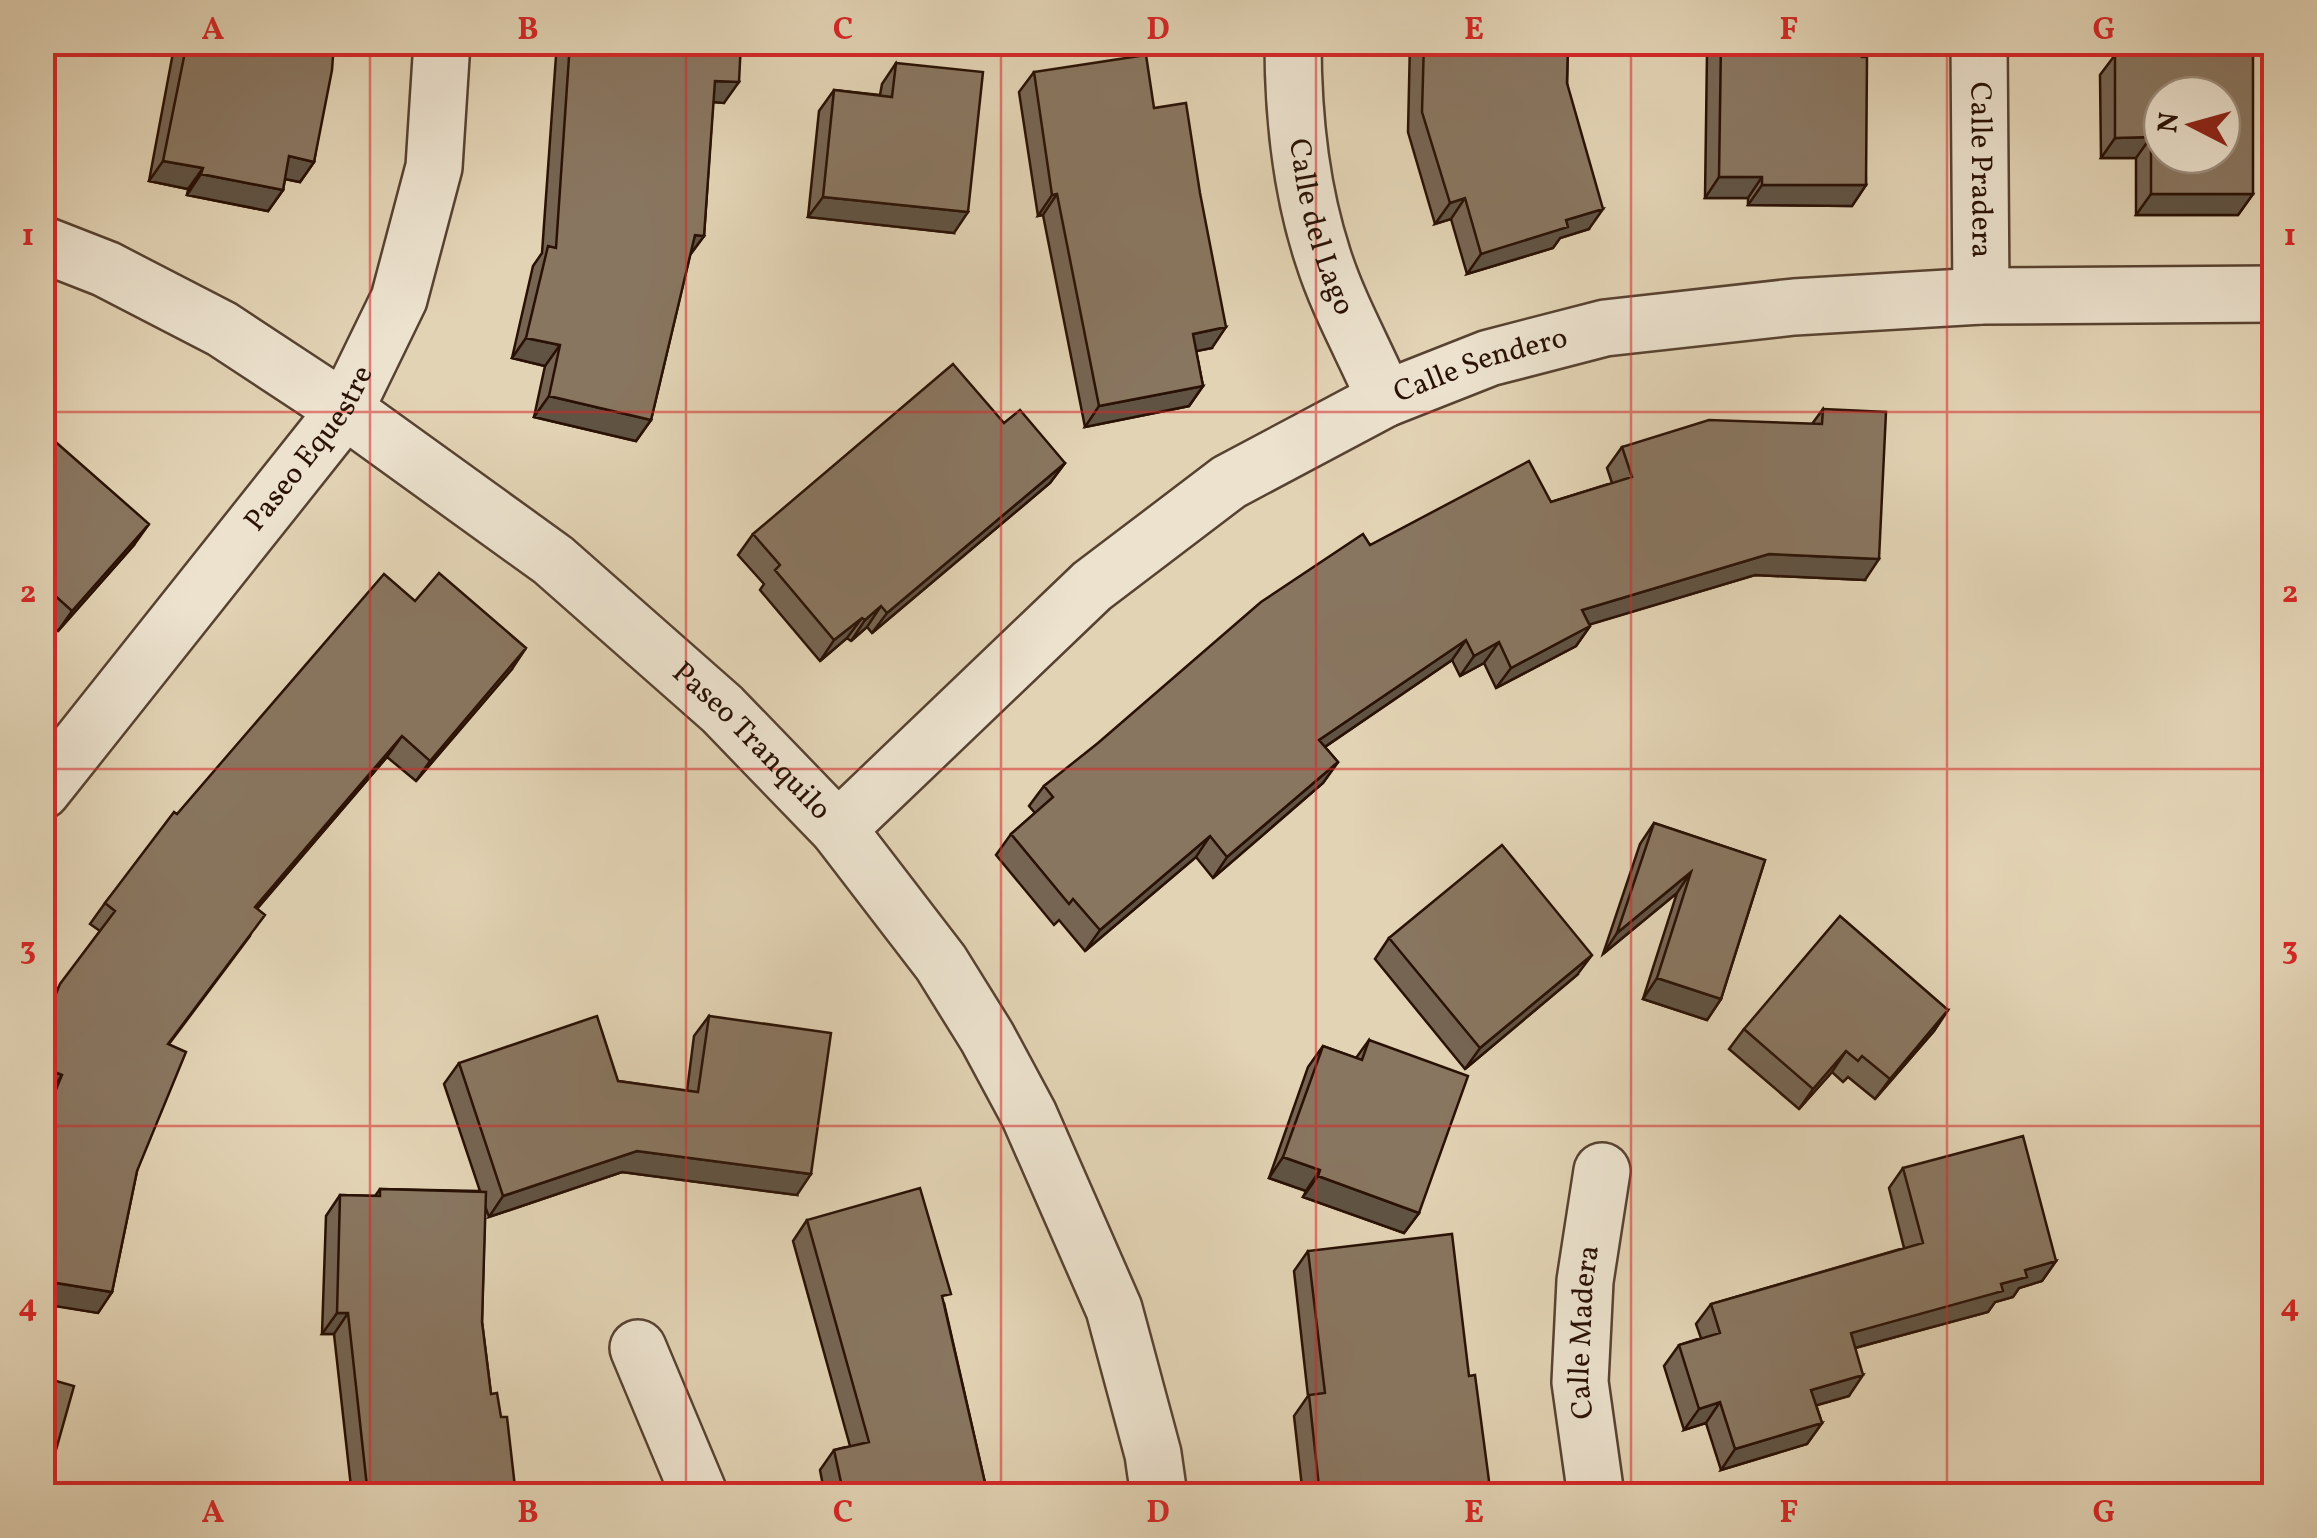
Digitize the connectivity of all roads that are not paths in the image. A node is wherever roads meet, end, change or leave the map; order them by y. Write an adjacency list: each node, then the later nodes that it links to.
1 (442, 42): 8 (street, Paseo Equestre)
2 (1293, 42): 7 (street, Calle del Lago)
3 (1979, 42): 6 (street, Calle Pradera)
4 (42, 244): 8 (street, Paseo Tranquilo)
5 (2274, 294): 6 (street, Calle Sendero)
6 (1981, 296): 7 (street, Calle Sendero)
7 (1385, 399): 10 (street, Calle Sendero)
8 (345, 410): 9 (street, Paseo Equestre); 10 (street, Paseo Tranquilo)
9 (42, 791)
10 (838, 829): 14 (street, Paseo Tranquilo)
11 (1602, 1170): 15 (street, Calle Madera)
12 (638, 1348): 13 (street)
13 (700, 1496)
14 (1159, 1496)
15 (1596, 1496)

